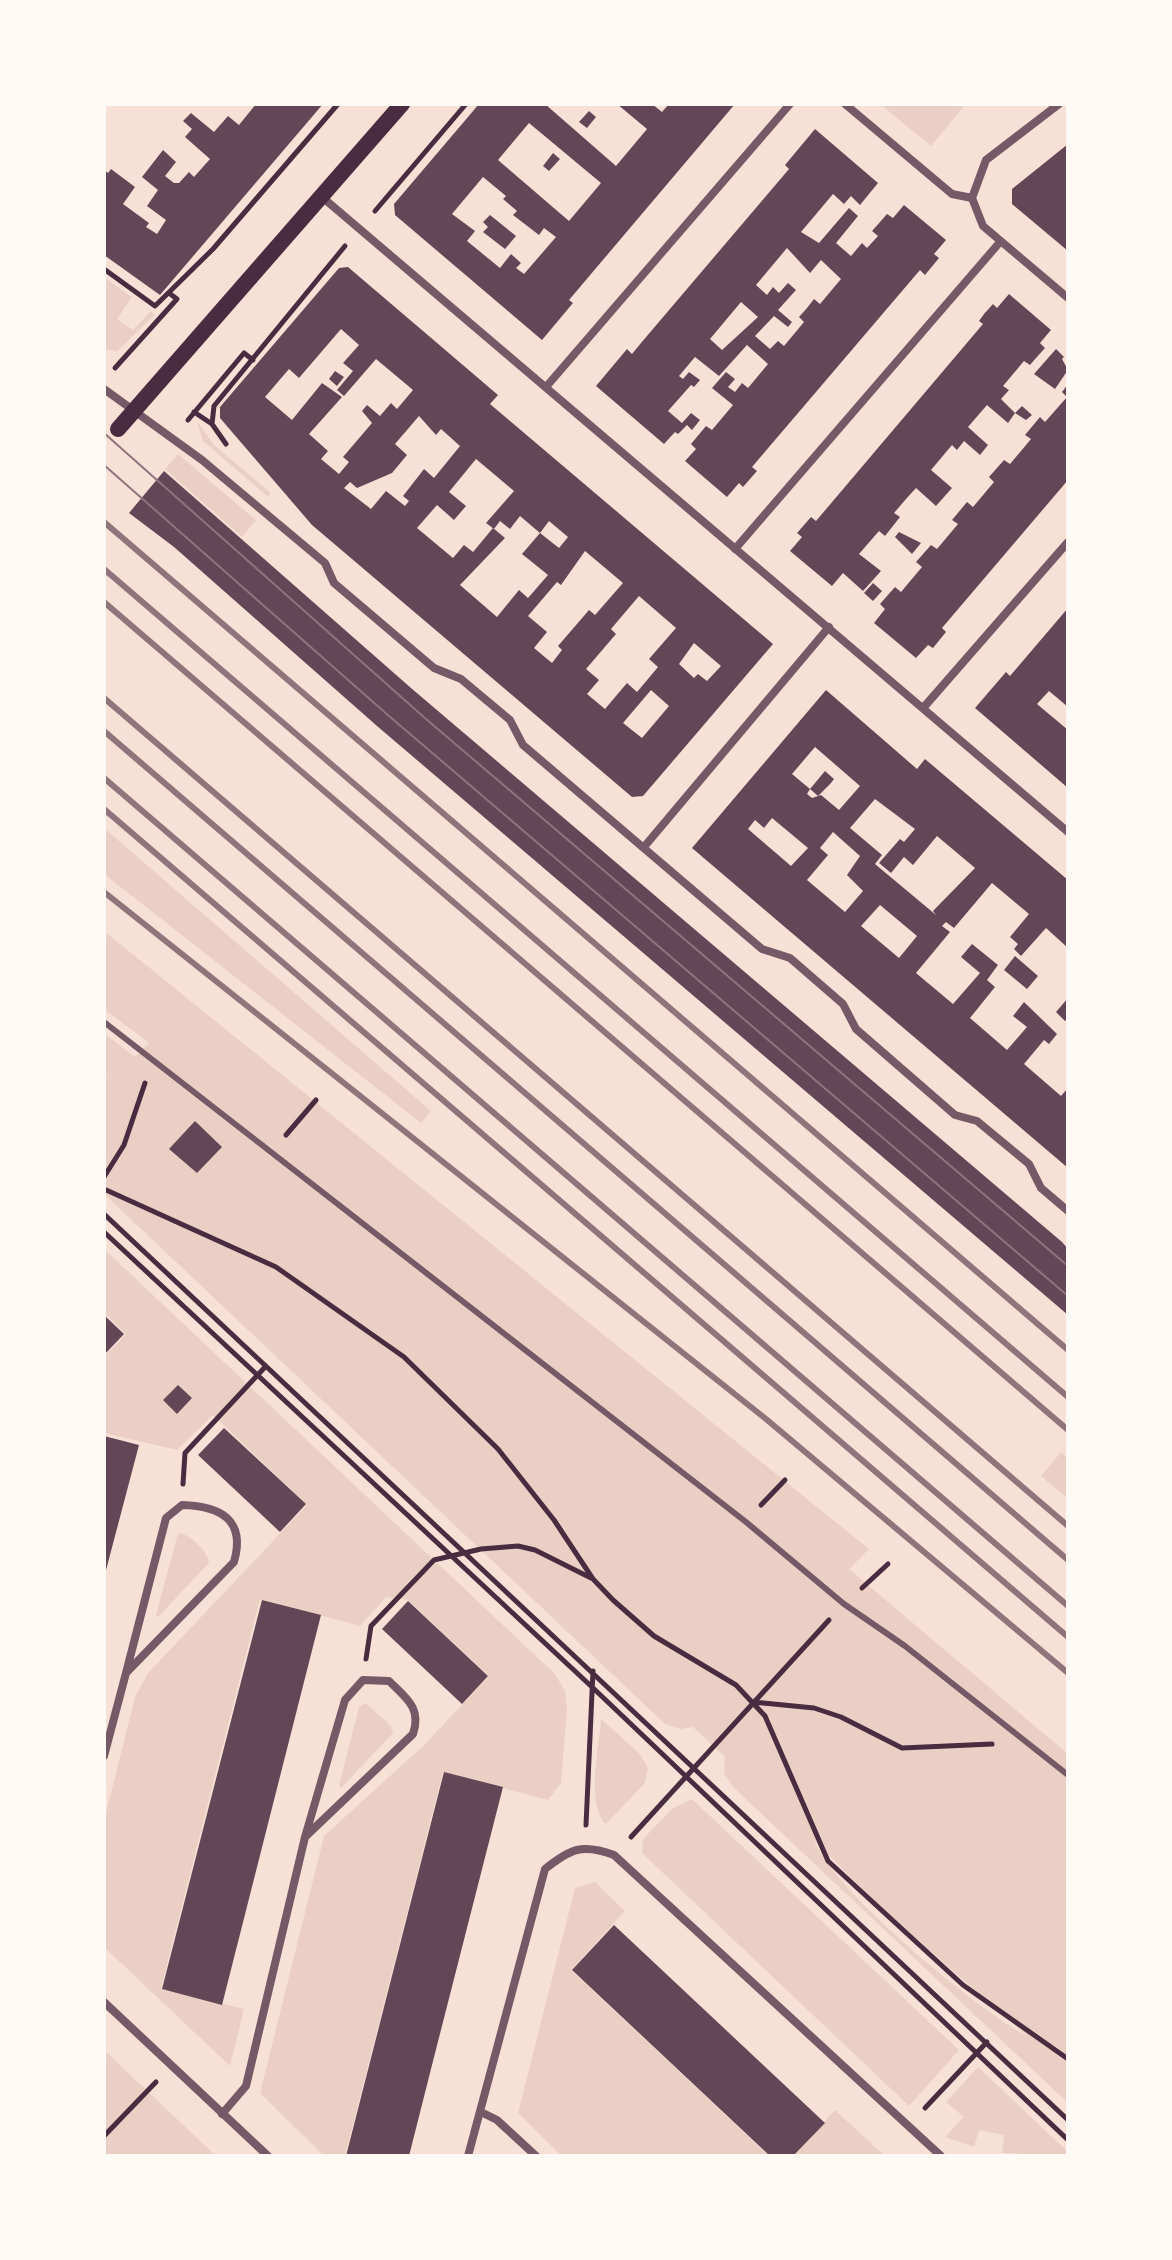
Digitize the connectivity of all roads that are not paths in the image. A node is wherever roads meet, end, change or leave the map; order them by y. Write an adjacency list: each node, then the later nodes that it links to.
1 (402, 104): 5 (main road)
2 (790, 104): 9 (street)
3 (845, 104): 6 (street)
4 (1059, 104): 6 (street)
5 (322, 197): 9 (street); 11 (main road)
6 (972, 198): 7 (street)
7 (1000, 242): 8 (street); 14 (street)
8 (1068, 298)
9 (546, 387): 14 (street)
10 (104, 389): 11 (street)
11 (134, 412): 12 (main road); 18 (street)
12 (118, 429)
13 (1068, 542): 16 (street)
14 (735, 549): 15 (street)
15 (829, 627): 16 (street); 18 (street)
16 (924, 707): 17 (street)
17 (1068, 832)
18 (644, 847): 20 (street)
19 (104, 1022): 23 (lane)
20 (1068, 1211)
21 (126, 1673): 21 (street); 22 (street)
22 (104, 1756)
23 (1068, 1775)
24 (305, 1837): 24 (street); 27 (street)
25 (104, 2002): 27 (street)
26 (481, 2112): 29 (street); 30 (street); 31 (street)
27 (222, 2114): 28 (street)
28 (268, 2156)
29 (468, 2156)
30 (536, 2156)
31 (941, 2156)

